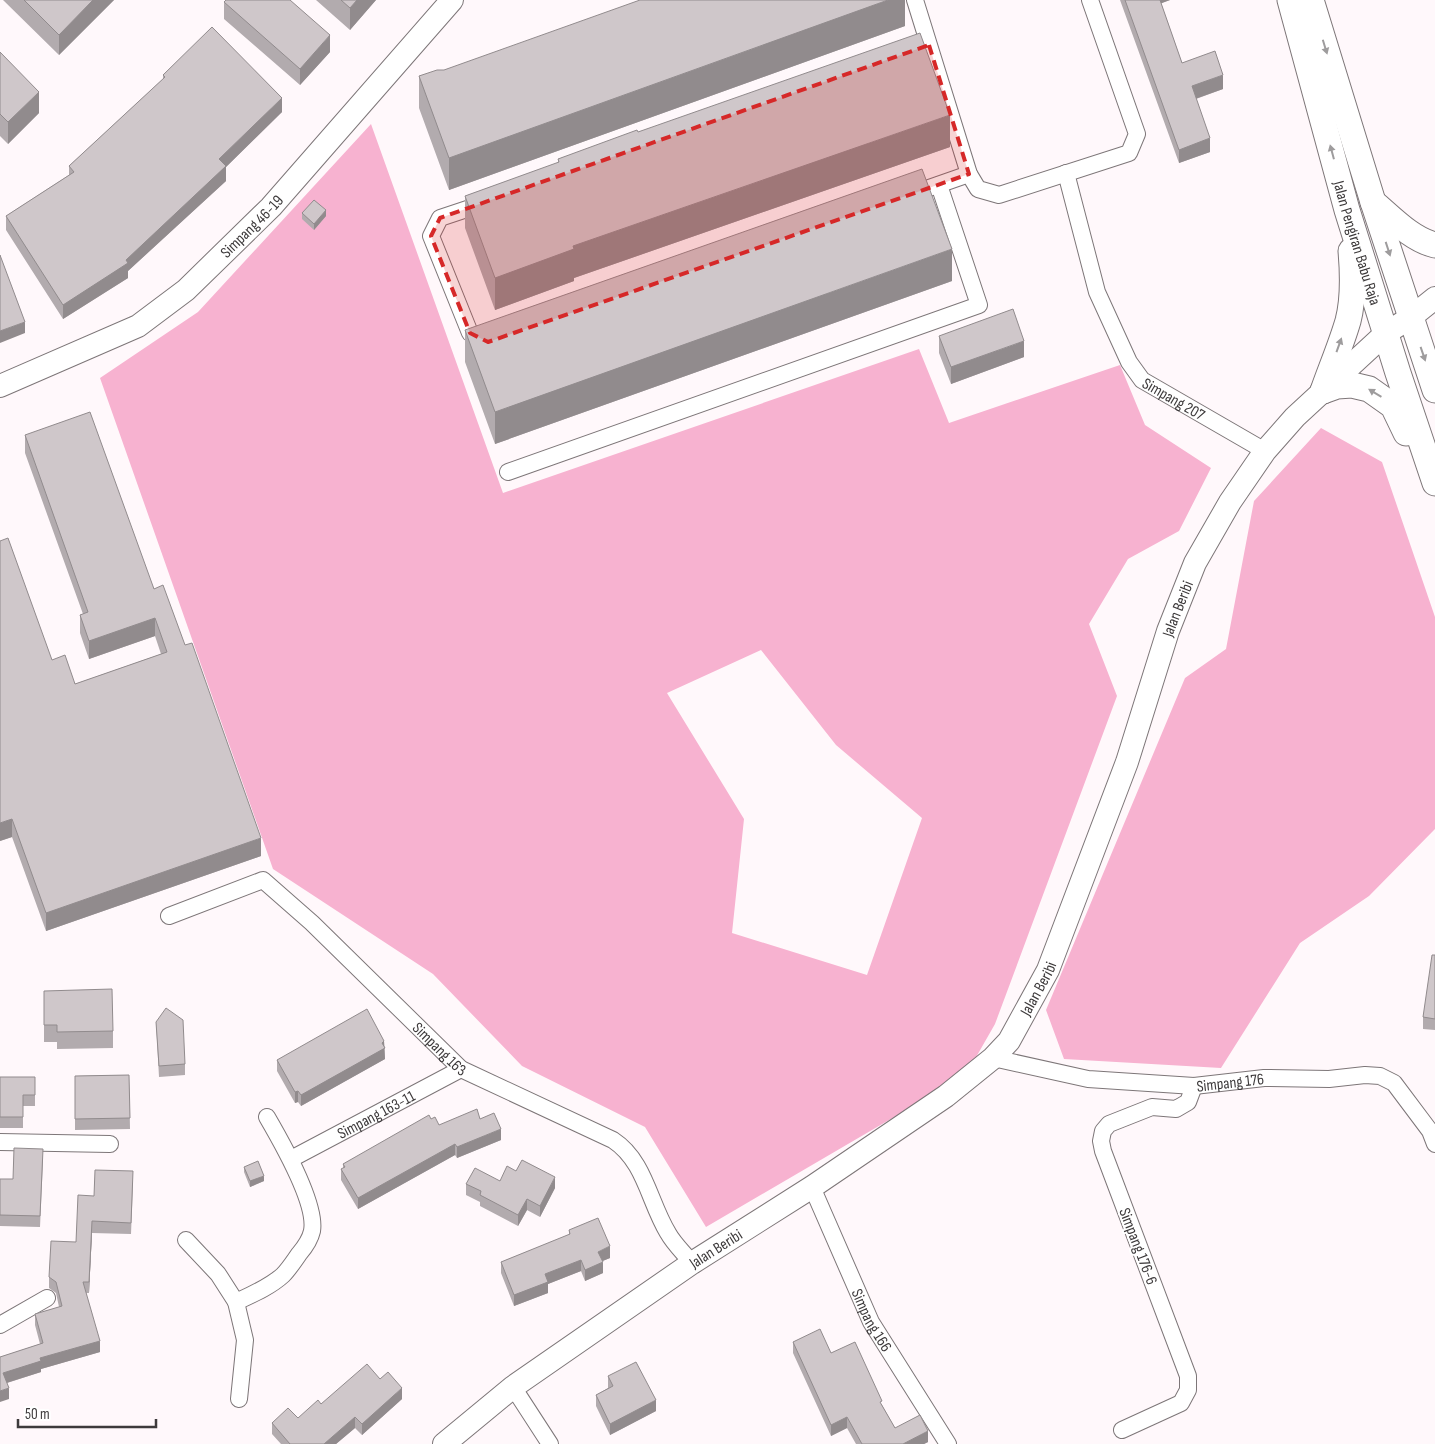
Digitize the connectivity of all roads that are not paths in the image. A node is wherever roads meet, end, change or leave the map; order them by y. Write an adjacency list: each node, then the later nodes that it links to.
1 (452, 0): 20 (main road, Simpang 46-19)
2 (915, 0): 6 (street)
3 (1090, 0): 8 (street)
4 (1290, 0): 14 (main road, Jalan Pengiran Babu Raja, one-way to 4)
5 (1311, 0): 13 (main road, Jalan Pengiran Babu Raja, one-way to 13)
6 (929, 45): 7 (street); 9 (street)
7 (910, 51)
8 (1066, 173): 9 (street); 23 (street, Simpang 207)
9 (969, 174): 10 (street)
10 (939, 185): 12 (street); 24 (street)
11 (496, 198): 19 (street)
12 (892, 201)
13 (1373, 202): 15 (main road); 17 (main road, Jalan Pengiran Babu Raja, one-way to 17)
14 (1347, 210): 18 (main road, Jalan Pengiran Babu Raja); 22 (main road, one-way to 14)
15 (1435, 245)
16 (1435, 298): 17 (main road, Jalan Beribi)
17 (1410, 318): 18 (main road, Jalan Beribi); 21 (main road, Jalan Pengiran Babu Raja, one-way to 21)
18 (1386, 333): 22 (main road, Jalan Beribi); 25 (main road, Jalan Pengiran Babu Raja)
19 (497, 338)
20 (0, 386)
21 (1435, 390)
22 (1322, 391): 23 (main road, Jalan Beribi); 26 (main road, one-way to 22)
23 (1264, 451): 28 (main road, Jalan Beribi)
24 (508, 472)
25 (1435, 483)
26 (1435, 492)
27 (169, 916): 29 (street, Simpang 163)
28 (993, 1058): 30 (street, Simpang 176); 36 (main road, Jalan Beribi)
29 (461, 1069): 35 (street, Simpang 163-11); 38 (street, Simpang 163)
30 (1194, 1086): 34 (street, Simpang 176); 44 (street, Simpang 176-6)
31 (268, 1117): 35 (street)
32 (0, 1142): 33 (street)
33 (110, 1144)
34 (1435, 1144)
35 (291, 1159): 40 (street)
36 (812, 1187): 38 (main road, Jalan Beribi); 47 (street, Simpang 166)
37 (186, 1240): 40 (street)
38 (692, 1263): 42 (main road, Jalan Beribi)
39 (47, 1298): 41 (street)
40 (236, 1302): 43 (street)
41 (0, 1325)
42 (513, 1387): 45 (main road, Jalan Beribi); 46 (street)
43 (239, 1399)
44 (1122, 1430)
45 (444, 1444)
46 (550, 1444)
47 (948, 1444)

